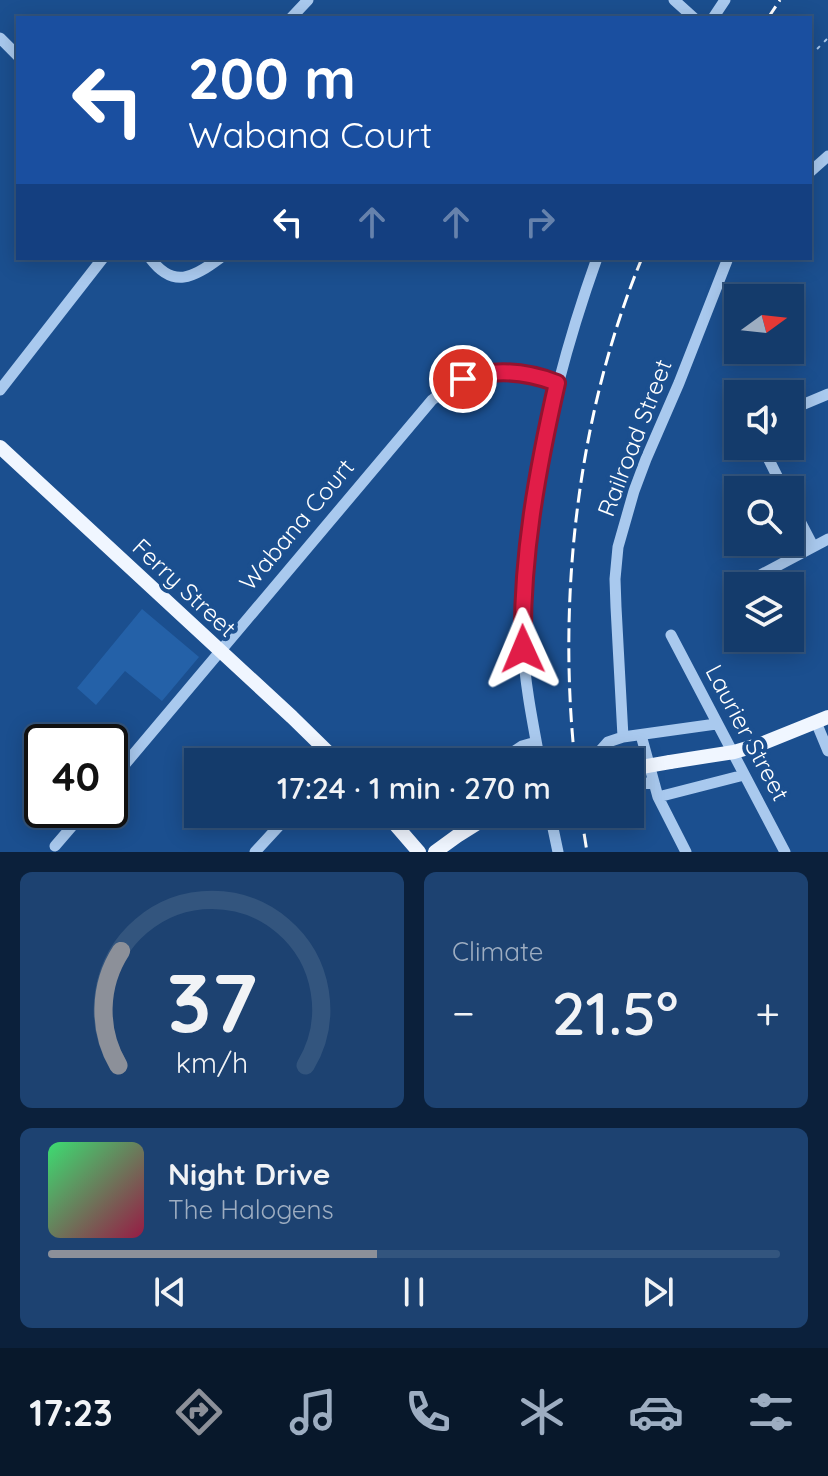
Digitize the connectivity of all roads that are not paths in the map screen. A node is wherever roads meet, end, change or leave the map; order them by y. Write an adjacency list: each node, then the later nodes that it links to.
1 (308, 0): 3 (street)
2 (674, 0): 4 (street)
3 (293, 16)
4 (692, 16)
5 (0, 38): 6 (street)
6 (16, 54)
7 (828, 156): 8 (street)
8 (812, 170)
9 (101, 260): 15 (street)
10 (152, 260): 11 (street)
11 (217, 260)
12 (596, 260): 14 (street)
13 (727, 260): 28 (street, Railroad Street)
14 (557, 383): 24 (street, Wabana Court); 29 (street)
15 (0, 390)
16 (828, 394): 17 (street)
17 (804, 404)
18 (0, 447): 24 (main road, Ferry Street)
19 (804, 529): 21 (street)
20 (828, 539): 21 (street)
21 (813, 546): 22 (street)
22 (766, 572)
23 (671, 635): 26 (street, Laurier Street)
24 (220, 652): 30 (main road, Ferry Street); 36 (street, Wabana Court)
25 (822, 719): 34 (street); 35 (main road)
26 (716, 724): 27 (street); 35 (street, Laurier Street)
27 (641, 735): 28 (street); 39 (street)
28 (623, 737): 33 (street)
29 (536, 742): 31 (street); 32 (street)
30 (324, 748)
31 (519, 748)
32 (537, 748)
33 (603, 748)
34 (828, 751)
35 (734, 752): 37 (main road, bridge); 38 (street, Laurier Street)
36 (128, 761)
37 (644, 767)
38 (744, 775): 41 (street); 53 (street, Laurier Street)
39 (652, 782): 40 (street); 41 (street)
40 (644, 783)
41 (658, 797): 52 (street)
42 (70, 828): 47 (street)
43 (277, 828): 48 (street)
44 (398, 828): 49 (main road)
45 (470, 828): 50 (main road)
46 (553, 828): 51 (street)
47 (55, 846)
48 (255, 852)
49 (419, 852)
50 (435, 852)
51 (558, 852)
52 (686, 852)
53 (785, 852)

